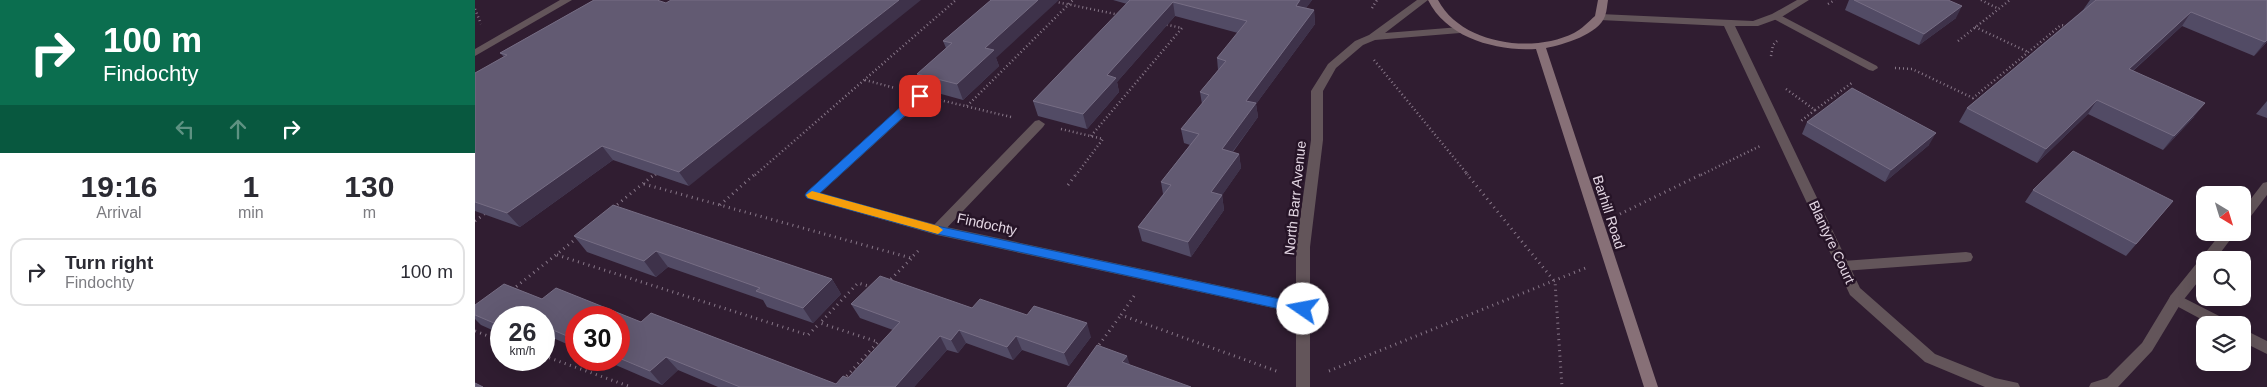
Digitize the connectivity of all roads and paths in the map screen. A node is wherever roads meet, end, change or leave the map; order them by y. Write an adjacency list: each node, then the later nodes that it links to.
1 (567, 0): 29 (street)
2 (956, 0): 32 (path)
3 (1047, 0): 13 (path)
4 (1073, 0): 13 (path)
5 (1377, 0): 26 (path)
6 (1423, 0): 24 (street, North Barr Avenue)
7 (1433, 0): 23 (street)
8 (1603, 0): 16 (street)
9 (1804, 0): 17 (street)
10 (1835, 0): 20 (path)
11 (1981, 0): 14 (path)
12 (2010, 0): 14 (path)
13 (1069, 4): 15 (path); 35 (path)
14 (1999, 8): 21 (path)
15 (1125, 16)
16 (1600, 16): 19 (street); 27 (street)
17 (1776, 16): 19 (street); 20 (street)
18 (1153, 22): 38 (path)
19 (1728, 23): 39 (street, Blantyre Court)
20 (1794, 24): 30 (path); 31 (street)
21 (1975, 27): 25 (path); 28 (path)
22 (2070, 27): 28 (path)
23 (1460, 30): 24 (street, North Barr Avenue); 27 (street)
24 (1373, 37): 26 (street, North Barr Avenue)
25 (1958, 41)
26 (1359, 43): 61 (path); 64 (street, North Barr Avenue)
27 (1540, 46): 57 (street, Barhill Road)
28 (2028, 52): 31 (path)
29 (475, 53)
30 (1770, 60)
31 (1873, 68): 36 (path)
32 (864, 80): 34 (path); 44 (path)
33 (1783, 86): 36 (path)
34 (920, 96): 35 (path); 50 (street, Findochty)
35 (967, 106): 37 (path)
36 (1815, 110): 39 (path)
37 (1039, 124): 38 (path); 50 (street)
38 (1091, 136): 42 (path)
39 (1782, 136): 48 (path); 58 (street, Blantyre Court)
40 (659, 172): 41 (path)
41 (644, 184): 44 (path); 47 (path)
42 (1068, 186)
43 (2267, 186): 45 (street)
44 (719, 205): 56 (path)
45 (2251, 207)
46 (491, 209): 49 (path)
47 (607, 214)
48 (1622, 220)
49 (475, 221)
50 (937, 230): 56 (path); 59 (street, Findochty)
51 (578, 237): 54 (path)
52 (2223, 241): 53 (street)
53 (2215, 251)
54 (556, 255): 62 (path); 67 (path)
55 (1966, 257): 58 (street)
56 (911, 258): 67 (path)
57 (1608, 258): 61 (path); 78 (street, Barhill Road)
58 (1843, 266): 79 (street, Blantyre Court)
59 (1149, 275): 64 (street, Findochty); 65 (path)
60 (2196, 275): 63 (street)
61 (1555, 282): 74 (path); 77 (path)
62 (512, 291)
63 (2176, 300): 66 (street); 80 (street)
64 (1303, 309): 74 (street, North Barr Avenue)
65 (1121, 315): 72 (path); 74 (path)
66 (2207, 316)
67 (821, 323): 76 (path)
68 (475, 332): 69 (path)
69 (490, 337)
70 (2251, 339): 71 (street)
71 (2267, 348)
72 (1091, 355)
73 (555, 360): 75 (path)
74 (1303, 384)
75 (631, 387)
76 (837, 387)
77 (1562, 387)
78 (1651, 387)
79 (2013, 387)
80 (2096, 387)

